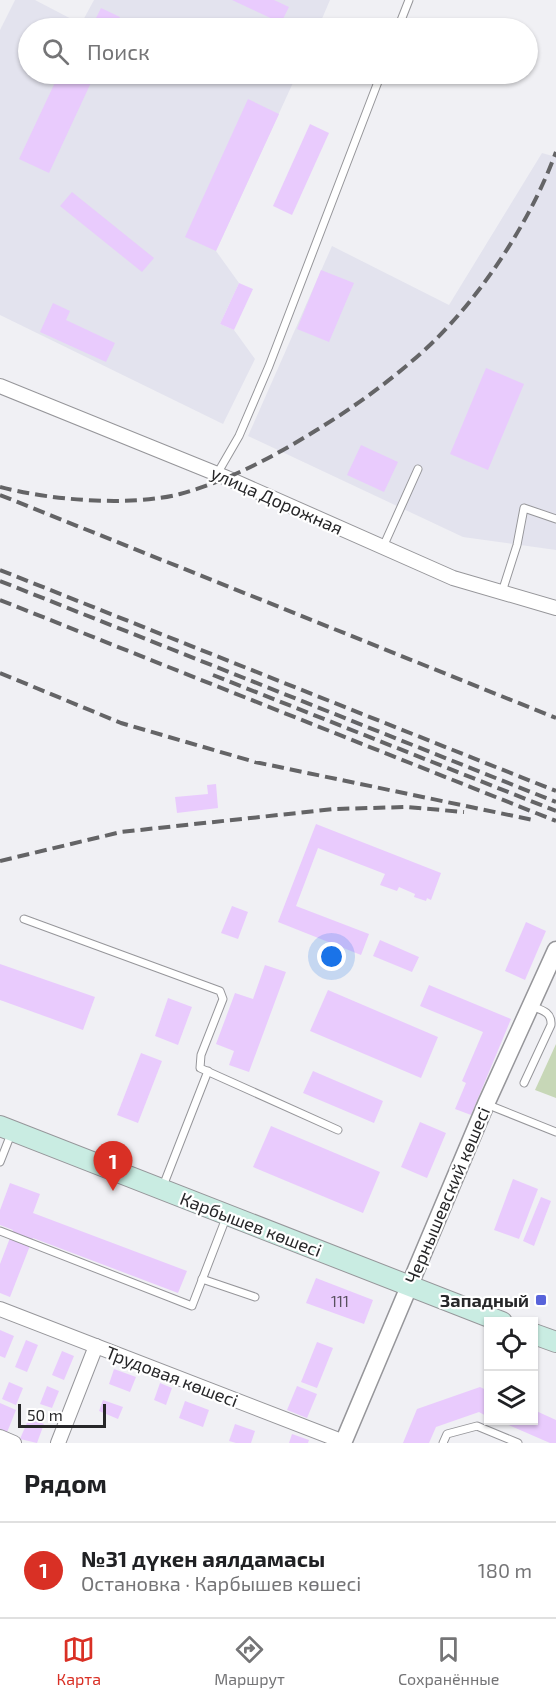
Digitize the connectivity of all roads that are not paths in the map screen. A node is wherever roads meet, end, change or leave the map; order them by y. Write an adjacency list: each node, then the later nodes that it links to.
1 (409, 0): 2 (lane)
2 (402, 18)
3 (377, 84): 6 (lane)
4 (0, 386): 6 (street, улица Дорожная)
5 (418, 469): 8 (lane)
6 (217, 474): 8 (street, улица Дорожная)
7 (556, 519): 9 (lane)
8 (383, 547): 9 (street, улица Дорожная)
9 (502, 592): 10 (street, улица Дорожная)
10 (556, 608)
11 (24, 919): 14 (lane)
12 (556, 950): 13 (street, Чернышевский көшесі)
13 (531, 1006): 15 (lane); 16 (street, Чернышевский көшесі)
14 (208, 1071): 18 (lane); 21 (lane)
15 (524, 1083)
16 (486, 1104): 19 (lane); 25 (street, Чернышевский көшесі)
17 (6, 1129): 20 (lane); 21 (main road, Карбышев көшесі)
18 (338, 1130)
19 (556, 1132)
20 (0, 1162)
21 (162, 1190): 22 (main road, Карбышев көшесі)
22 (227, 1215): 24 (lane); 25 (main road, Карбышев көшесі)
23 (0, 1231): 24 (lane)
24 (202, 1278): 26 (lane)
25 (408, 1286): 28 (main road, Карбышев көшесі); 35 (street, Чернышевский көшесі)
26 (255, 1297)
27 (0, 1309): 31 (street, Трудовая көшесі)
28 (488, 1317)
29 (538, 1335): 30 (main road)
30 (556, 1342)
31 (96, 1346): 34 (street); 35 (street, Трудовая көшесі)
32 (0, 1437): 33 (street)
33 (14, 1443)
34 (58, 1443)
35 (343, 1443)
36 (443, 1443): 37 (lane)
37 (518, 1443)

